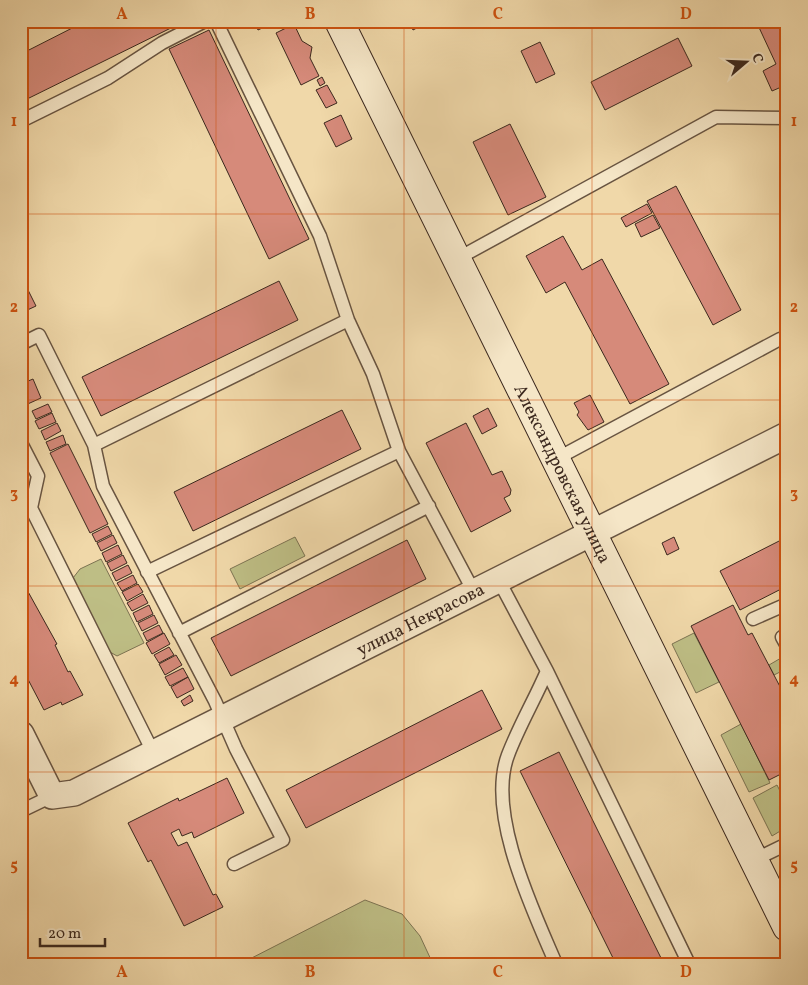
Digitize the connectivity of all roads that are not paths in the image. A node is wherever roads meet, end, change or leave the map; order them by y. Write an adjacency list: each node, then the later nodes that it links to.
1 (205, 21): 5 (lane)
2 (216, 21): 7 (lane)
3 (339, 21): 6 (street, Александровская улица)
4 (787, 118): 6 (lane)
5 (21, 121)
6 (455, 260): 14 (street, Александровская улица)
7 (348, 320): 12 (lane); 13 (lane)
8 (780, 339): 14 (lane)
9 (21, 344): 12 (lane)
10 (787, 435): 16 (street, улица Некрасова)
11 (21, 443): 26 (lane)
12 (94, 445): 17 (lane)
13 (399, 451): 15 (lane); 17 (lane)
14 (556, 459): 16 (street, Александровская улица)
15 (429, 506): 19 (lane); 22 (lane)
16 (593, 532): 18 (street, улица Некрасова); 30 (street, Александровская улица)
17 (148, 572): 22 (lane)
18 (498, 579): 19 (street, улица Некрасова); 23 (lane)
19 (474, 592): 24 (street, улица Некрасова)
20 (787, 604): 21 (lane)
21 (753, 619)
22 (179, 633): 24 (lane)
23 (546, 671): 33 (lane); 34 (lane)
24 (223, 719): 26 (street, улица Некрасова); 31 (lane)
25 (21, 734): 27 (street)
26 (154, 754): 27 (street, улица Некрасова)
27 (52, 796): 28 (lane)
28 (21, 811)
29 (787, 844): 30 (lane)
30 (754, 860): 32 (street, Александровская улица)
31 (234, 864)
32 (787, 927)
33 (556, 964)
34 (689, 964)

